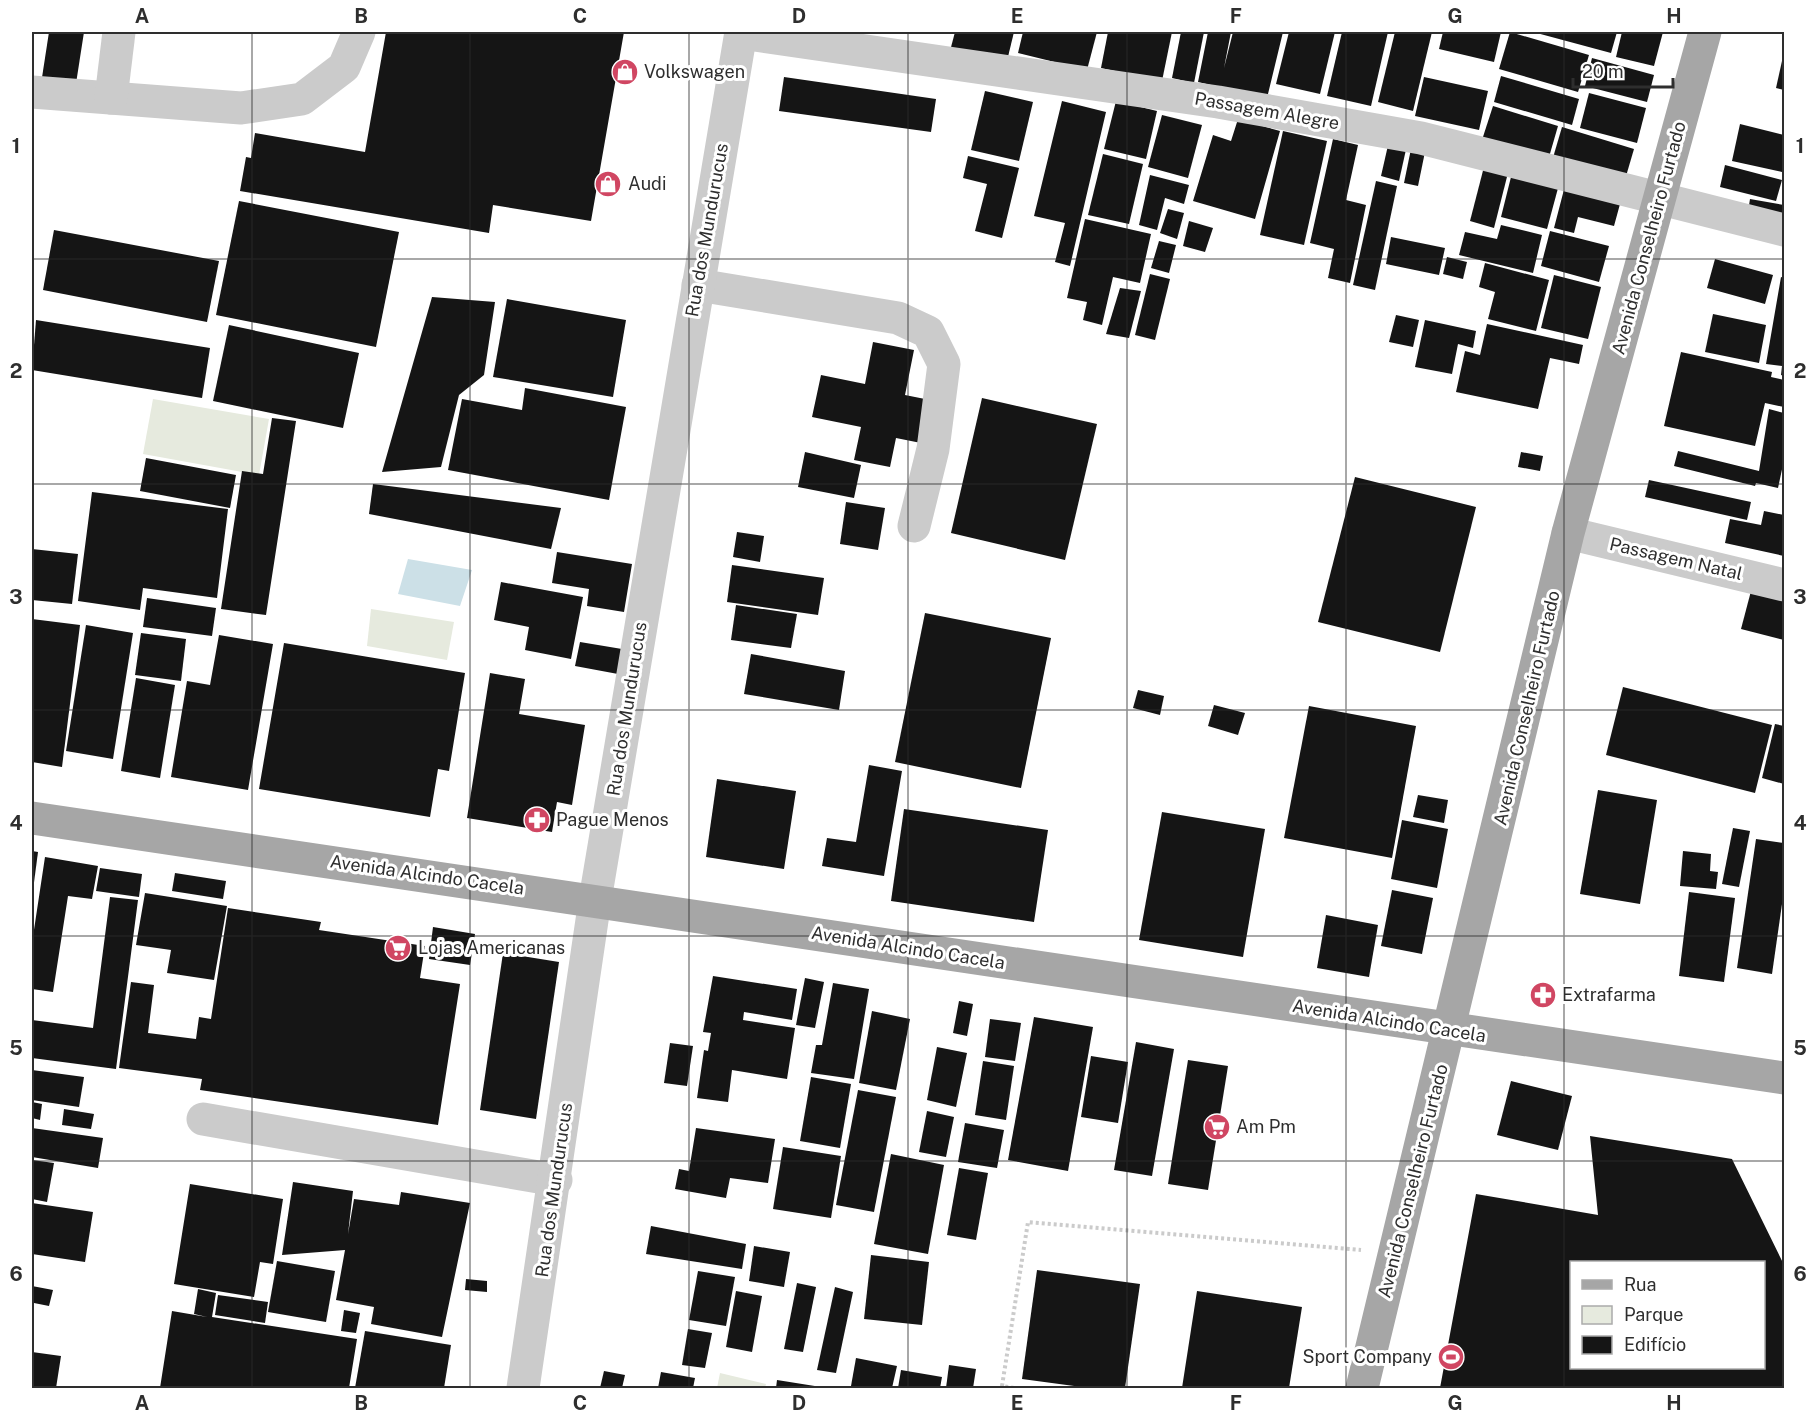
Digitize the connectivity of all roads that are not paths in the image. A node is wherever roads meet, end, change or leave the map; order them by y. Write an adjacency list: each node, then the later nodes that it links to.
1 (118, 32): 6 (street)
2 (359, 32): 6 (street)
3 (741, 32): 7 (street, Passagem Alegre); 9 (street, Rua dos Mundurucus)
4 (1705, 32): 7 (main road, Avenida Conselheiro Furtado)
5 (32, 92): 6 (street)
6 (111, 98)
7 (1659, 200): 8 (street, Passagem Alegre); 11 (main road, Avenida Conselheiro Furtado)
8 (1785, 230)
9 (698, 285): 10 (street); 14 (street, Rua dos Mundurucus)
10 (914, 526)
11 (1568, 533): 12 (street, Passagem Natal); 15 (main road, Avenida Conselheiro Furtado)
12 (1785, 585)
13 (32, 818): 14 (main road, Avenida Alcindo Cacela)
14 (595, 900): 15 (main road, Avenida Alcindo Cacela); 18 (street, Rua dos Mundurucus)
15 (1450, 1030): 16 (main road, Avenida Alcindo Cacela); 20 (main road, Avenida Conselheiro Furtado)
16 (1785, 1078)
17 (204, 1119): 18 (street)
18 (556, 1180): 19 (street, Rua dos Mundurucus)
19 (524, 1389)
20 (1362, 1389)

